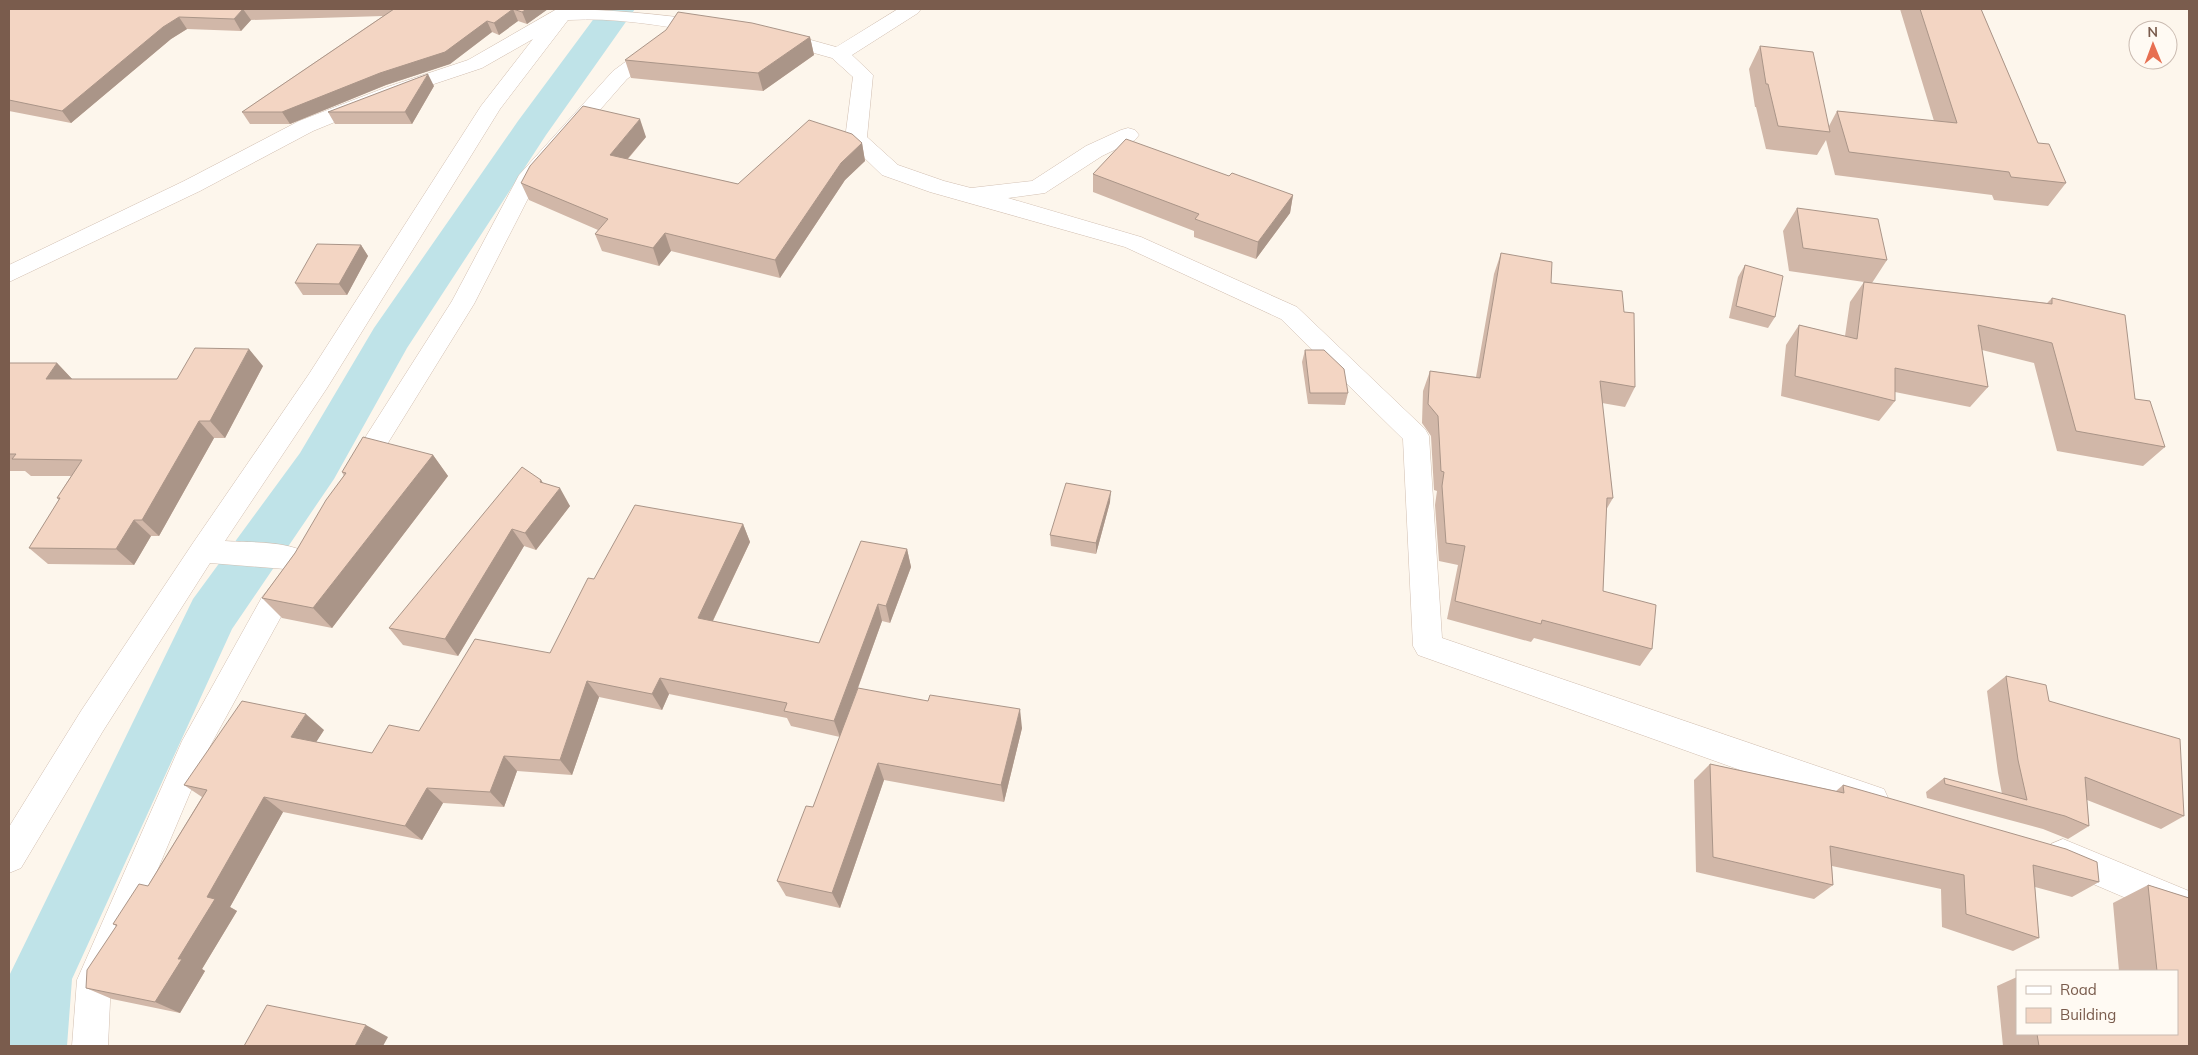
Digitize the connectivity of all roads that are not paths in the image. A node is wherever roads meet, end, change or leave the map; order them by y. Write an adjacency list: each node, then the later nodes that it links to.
1 (532, 9): 3 (street)
2 (911, 9): 7 (street)
3 (572, 12): 4 (street); 10 (street); 12 (street)
4 (675, 23): 5 (street); 11 (street)
5 (722, 29)
6 (759, 34): 7 (street)
7 (839, 54): 9 (street)
8 (1128, 135): 9 (street)
9 (971, 195): 13 (street)
10 (9, 274)
11 (343, 495)
12 (202, 550): 15 (street); 17 (street)
13 (1901, 807)
14 (2043, 847): 16 (street)
15 (9, 857)
16 (2189, 908)
17 (90, 1046)

